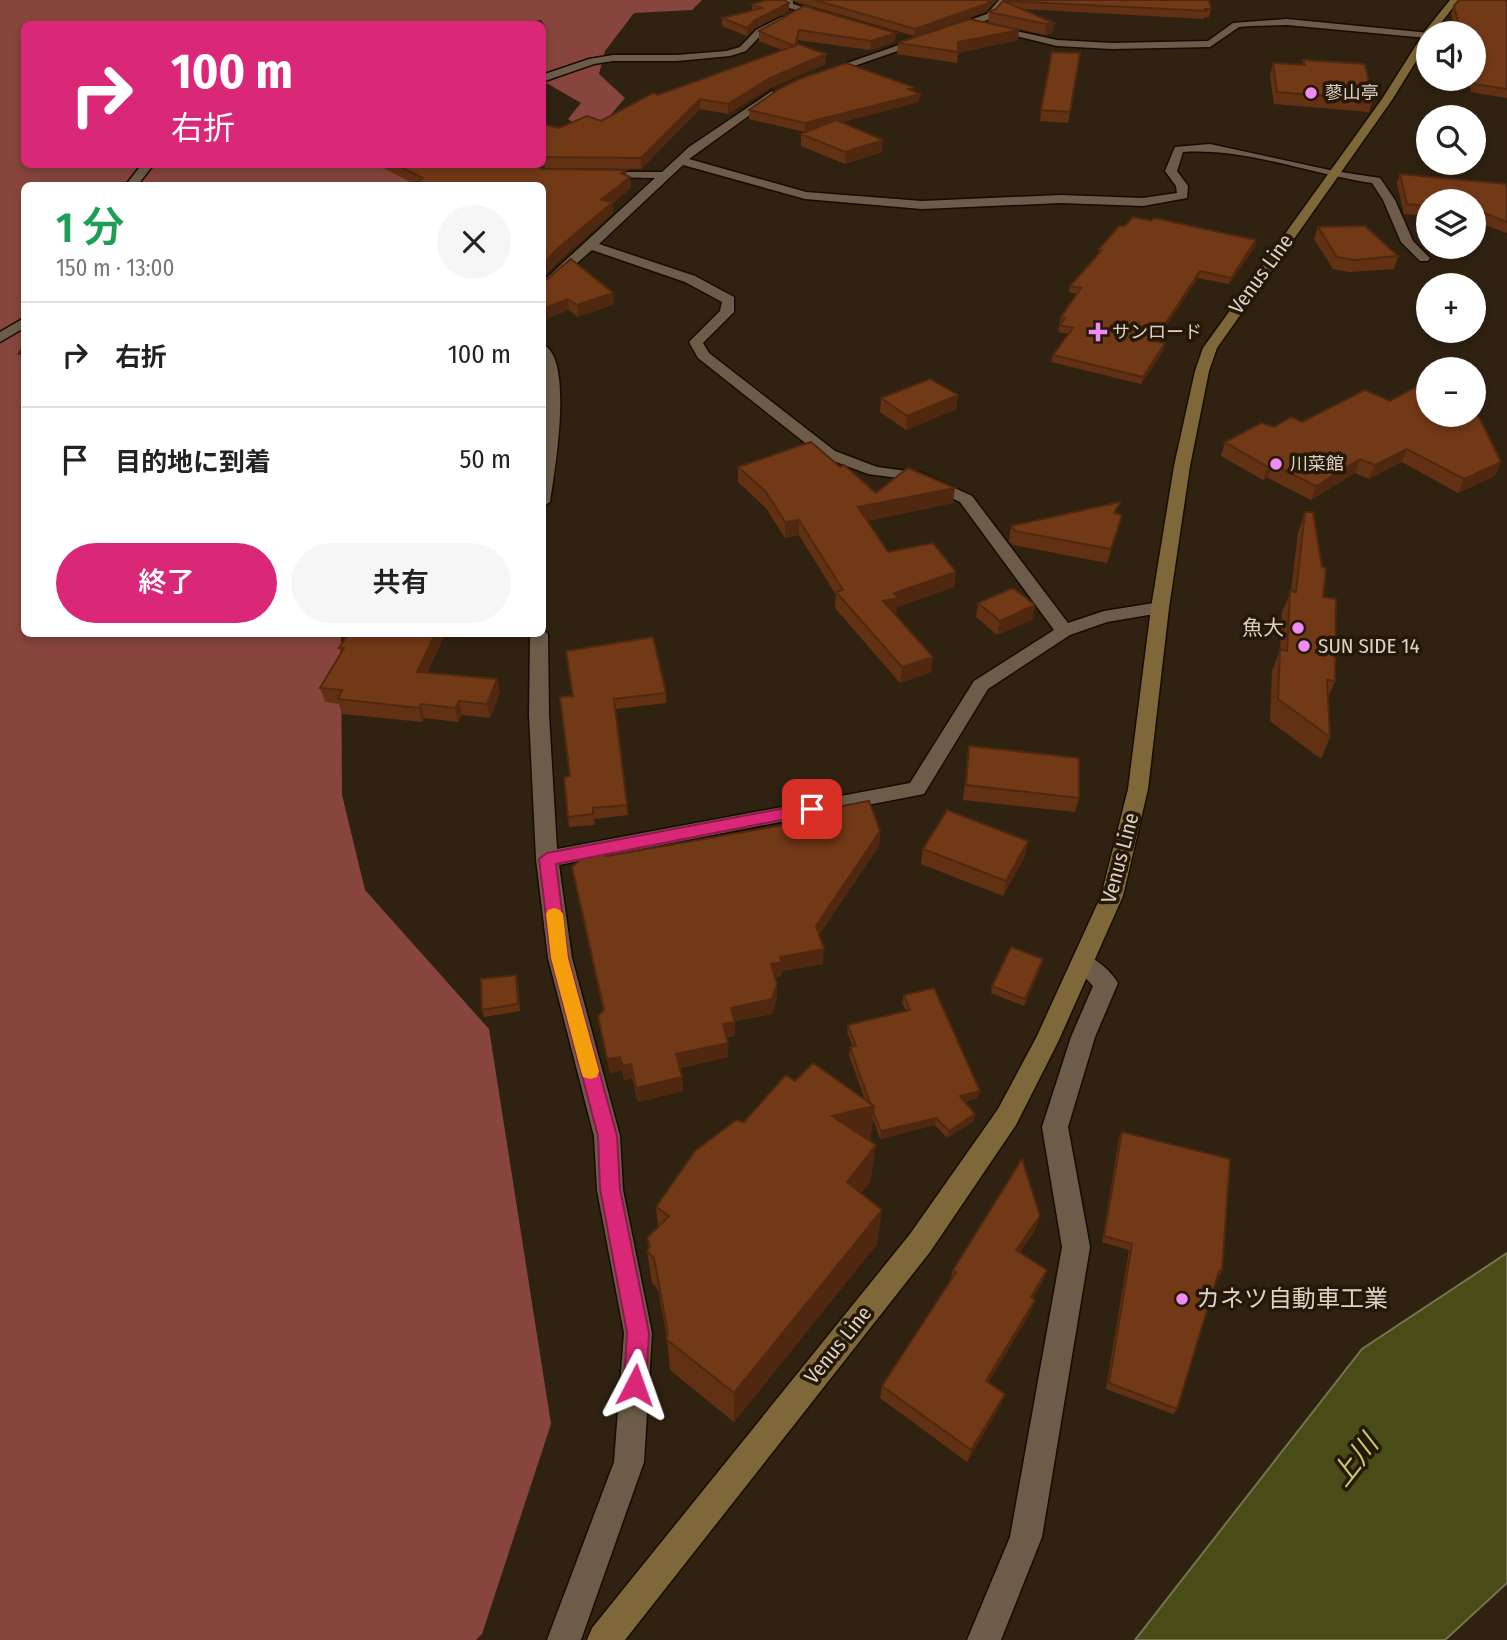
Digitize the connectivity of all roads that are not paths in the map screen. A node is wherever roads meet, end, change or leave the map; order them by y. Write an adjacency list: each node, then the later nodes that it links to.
1 (789, 0): 4 (street)
2 (1004, 0): 7 (street)
3 (1455, 0): 6 (main road, Venus Line)
4 (802, 10): 5 (street); 12 (street)
5 (840, 21)
6 (1438, 21)
7 (969, 24): 8 (street); 10 (street)
8 (1416, 33)
9 (891, 35): 10 (street)
10 (917, 43): 13 (street)
11 (1416, 53): 18 (main road, Venus Line)
12 (546, 78)
13 (806, 79)
14 (784, 88): 15 (street)
15 (680, 160): 18 (street); 19 (street)
16 (146, 168): 20 (street)
17 (584, 174): 19 (street)
18 (1334, 174): 22 (street); 28 (main road, Venus Line)
19 (663, 175): 21 (street)
20 (133, 182)
21 (590, 245): 23 (street); 29 (street)
22 (1416, 252)
23 (546, 286)
24 (21, 324): 25 (street)
25 (0, 338)
26 (546, 355): 27 (street)
27 (546, 466)
28 (1160, 608): 29 (street); 32 (main road, Venus Line)
29 (1064, 631): 31 (street)
30 (539, 637): 31 (street)
31 (547, 859): 33 (street)
32 (1083, 963): 34 (main road, Venus Line); 35 (street)
33 (564, 1640)
34 (604, 1640)
35 (984, 1640)

